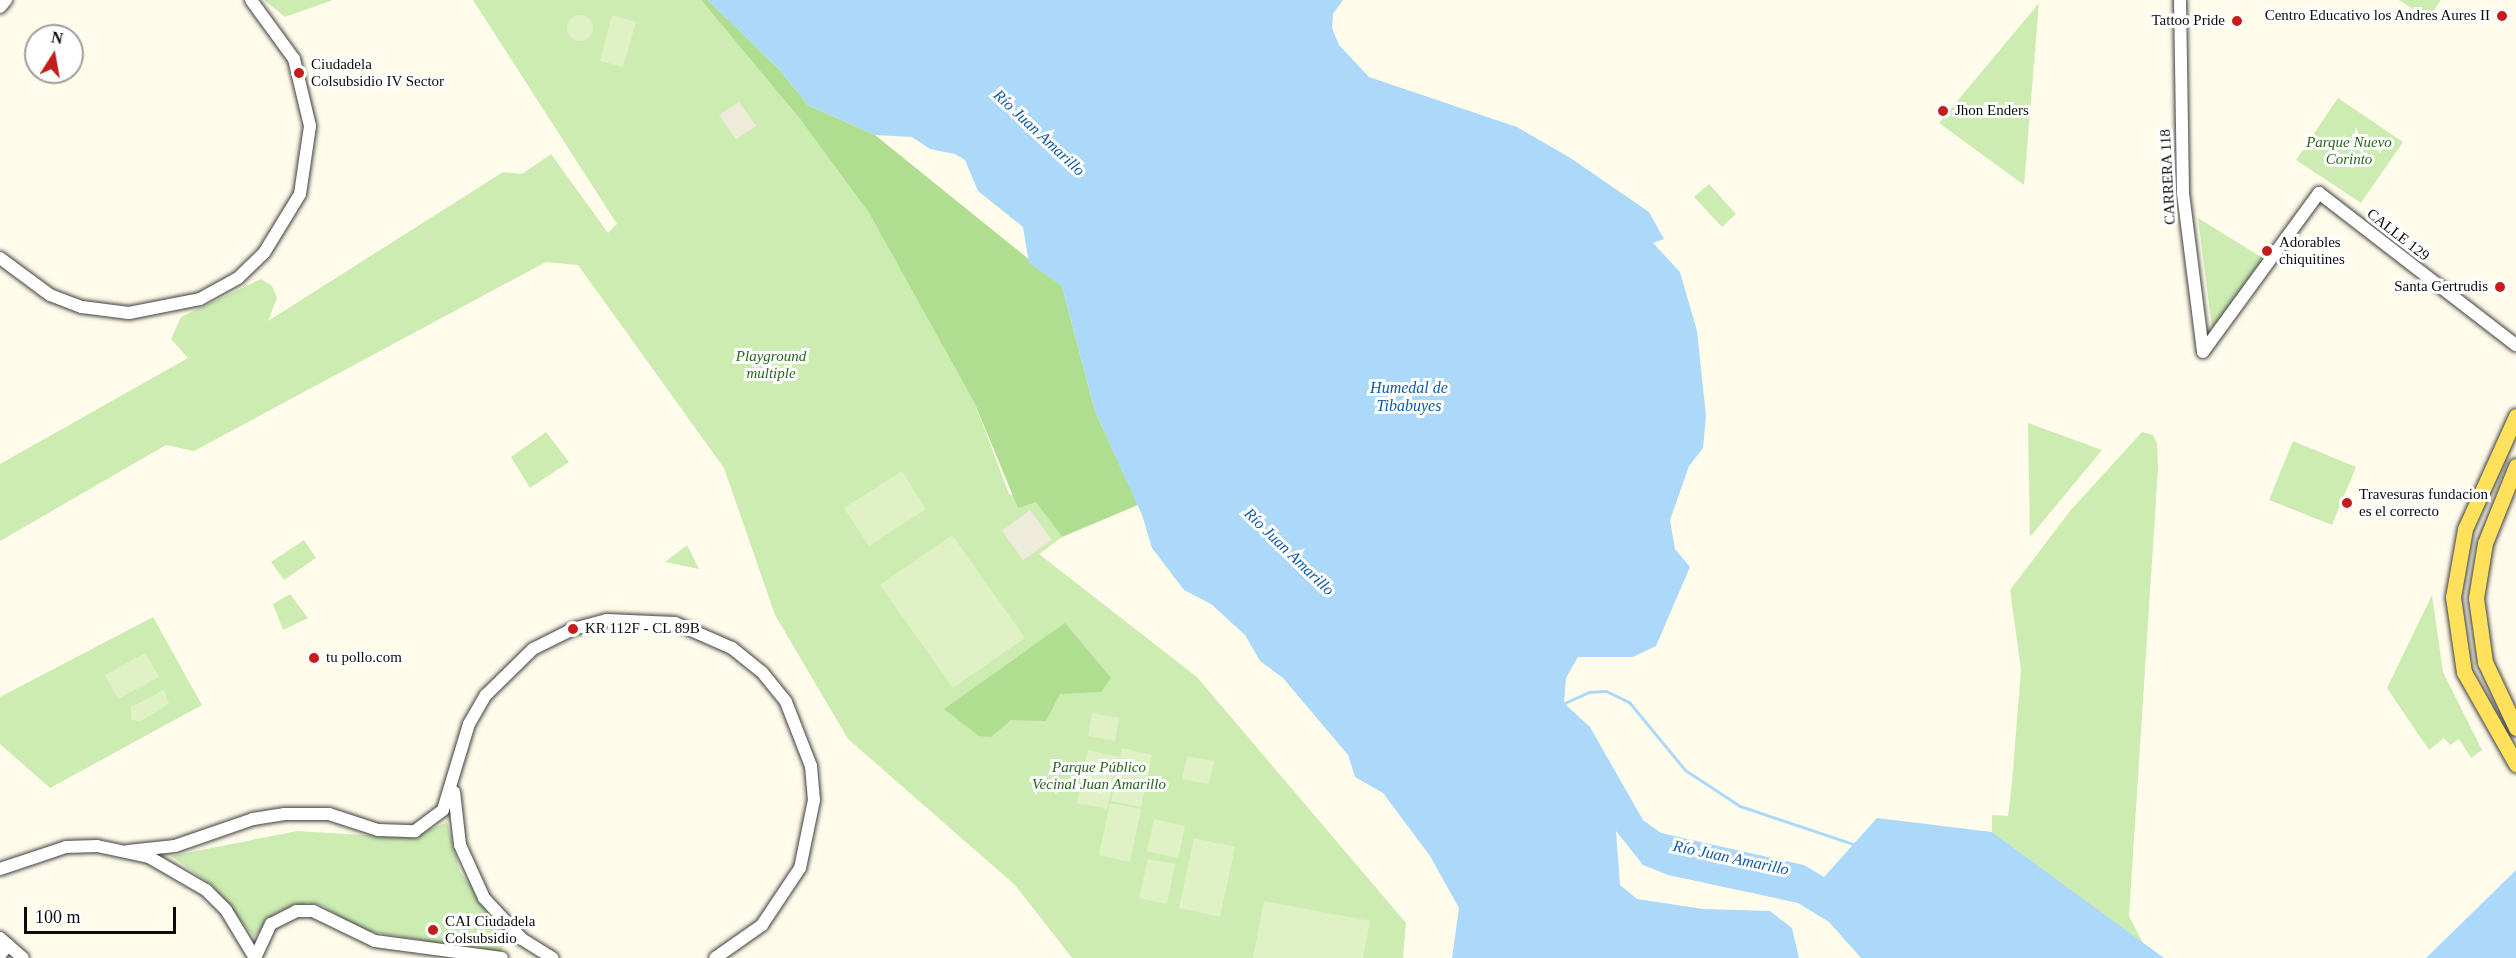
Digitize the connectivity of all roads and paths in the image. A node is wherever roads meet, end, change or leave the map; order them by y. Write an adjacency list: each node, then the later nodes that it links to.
1 (6, 0): 4 (street)
2 (251, 0): 6 (street)
3 (2180, 0): 5 (street, CARRERA 118)
4 (0, 7)
5 (2319, 194): 7 (street, CALLE 129)
6 (0, 258)
7 (2516, 345)
8 (2516, 416): 11 (main road)
9 (2516, 466): 10 (main road)
10 (2516, 728)
11 (2516, 764)
12 (453, 788): 13 (street); 20 (street); 21 (street)
13 (128, 851): 14 (street); 18 (street)
14 (0, 869)
15 (4, 942): 16 (street); 17 (street)
16 (0, 956)
17 (23, 958)
18 (255, 958): 19 (street)
19 (502, 958)
20 (553, 958)
21 (715, 958)

